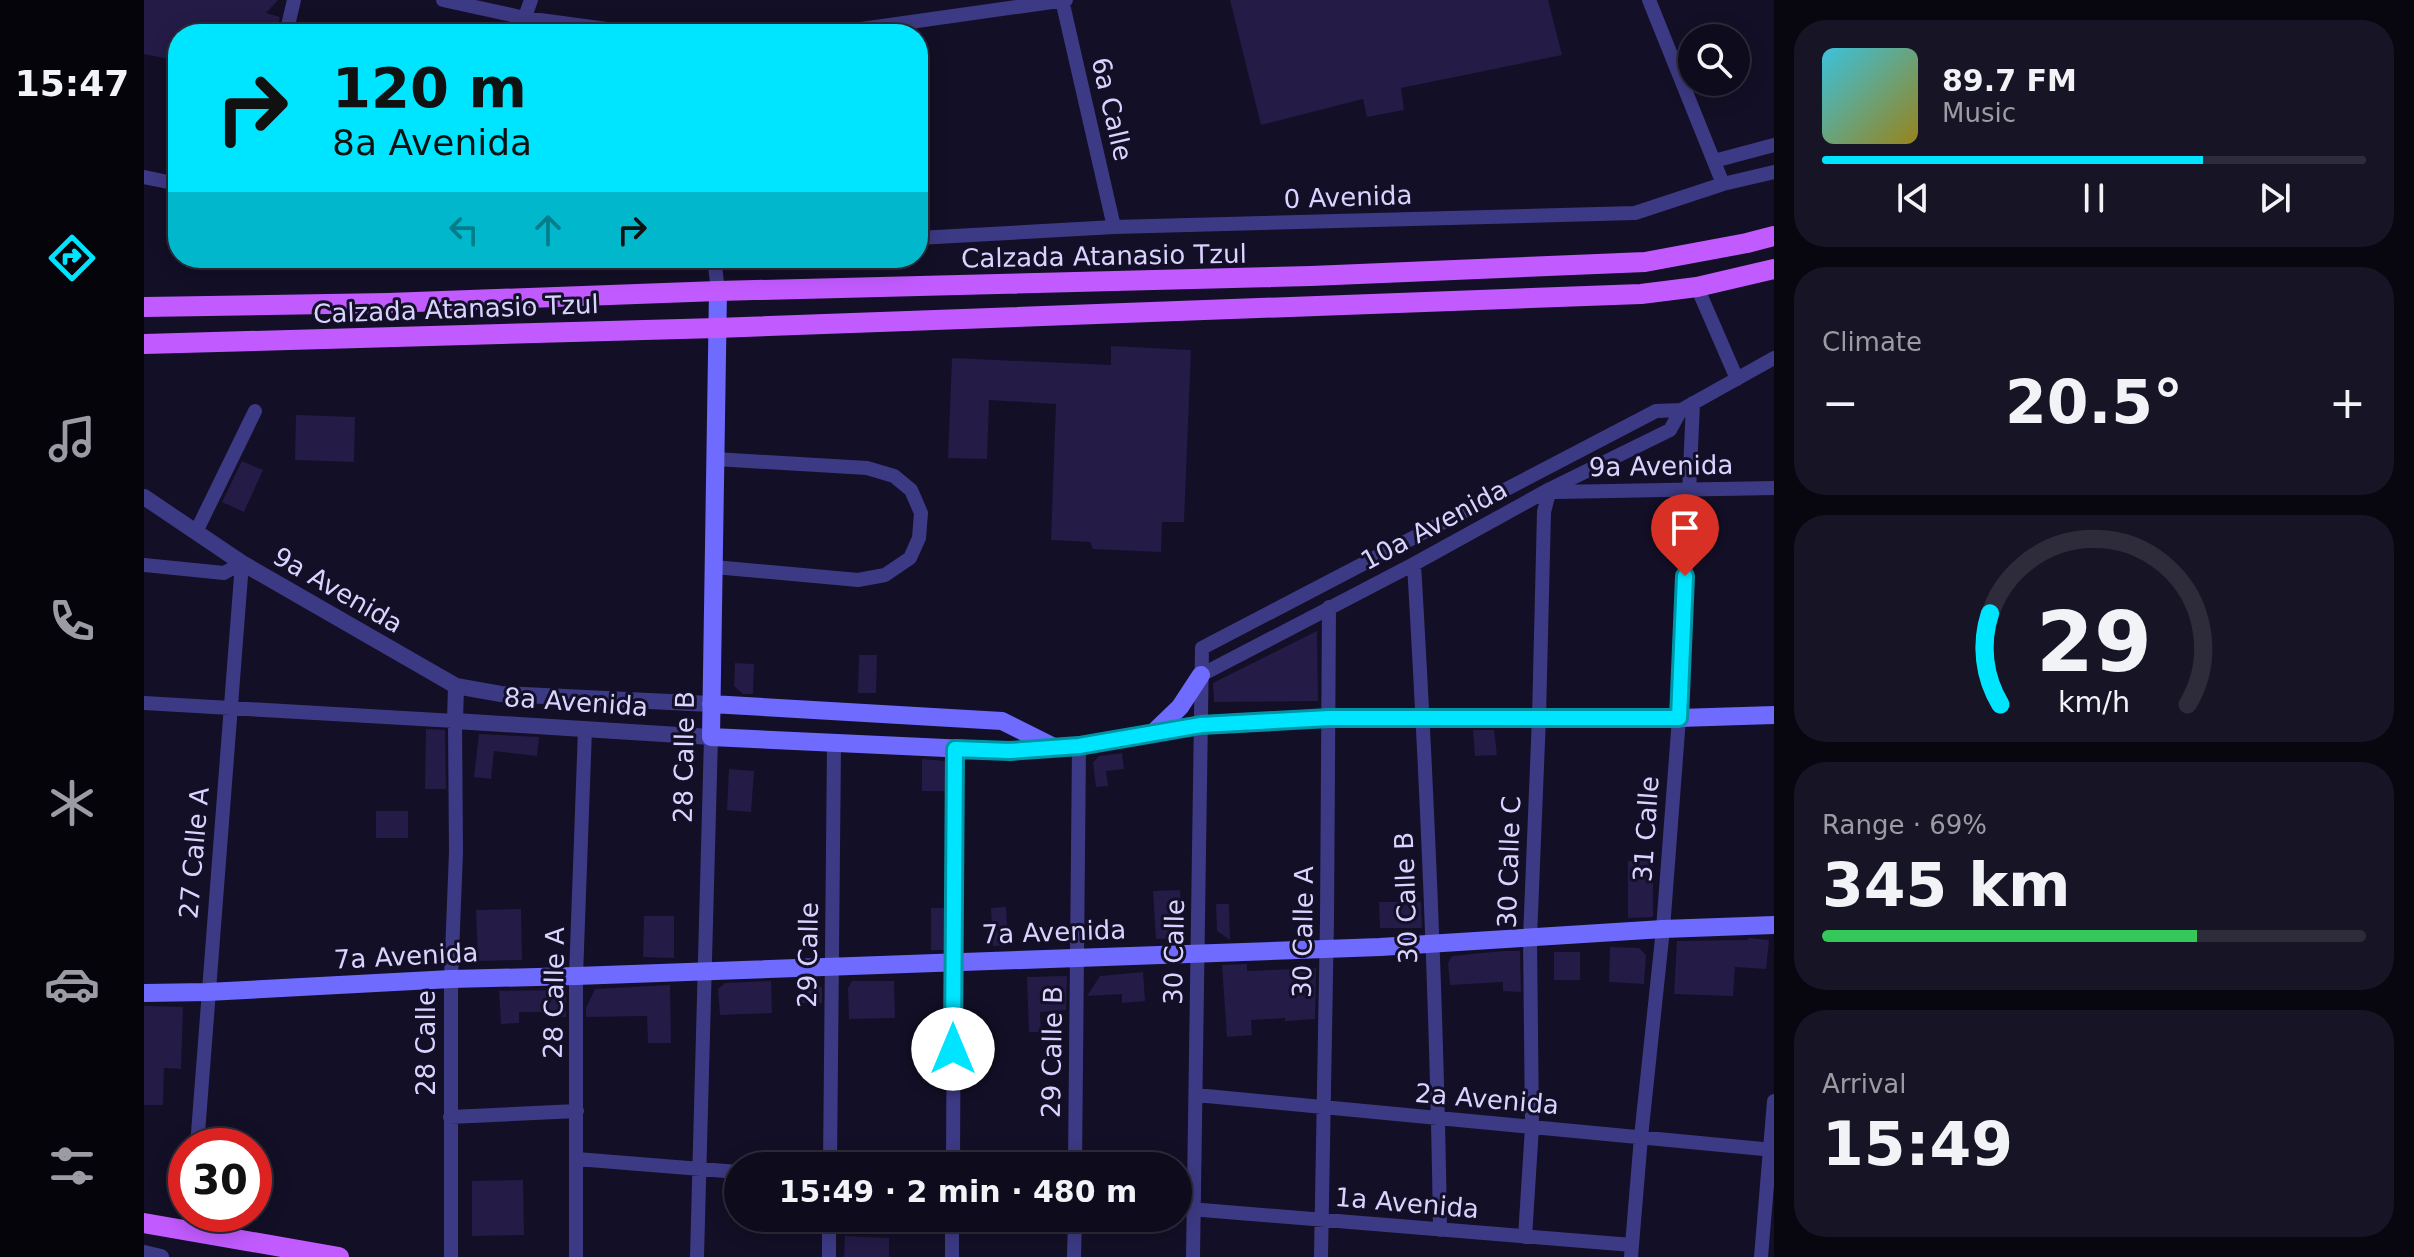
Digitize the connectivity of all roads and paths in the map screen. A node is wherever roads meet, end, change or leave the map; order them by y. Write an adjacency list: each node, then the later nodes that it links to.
1 (294, 0): 7 (street)
2 (443, 0): 6 (street)
3 (531, 0): 6 (street)
4 (1064, 0): 10 (street); 17 (street, 6a Calle)
5 (1649, 0): 12 (street)
6 (525, 18): 8 (street); 9 (street)
7 (288, 24)
8 (523, 24)
9 (570, 24)
10 (896, 24)
11 (1774, 145): 12 (street)
12 (1714, 161): 16 (street)
13 (1774, 172): 16 (street, 0 Avenida)
14 (144, 177): 15 (street)
15 (168, 182)
16 (1723, 184): 17 (street, 0 Avenida)
17 (1114, 227): 19 (street, 0 Avenida)
18 (1774, 236): 23 (main road, Calzada Atanasio Tzul)
19 (928, 237)
20 (715, 268): 23 (street, 28 Calle B)
21 (1774, 269): 22 (main road, Calzada Atanasio Tzul)
22 (1697, 287): 25 (main road, Calzada Atanasio Tzul); 28 (street)
23 (718, 291): 24 (main road, Calzada Atanasio Tzul); 25 (main road, 28 Calle B)
24 (144, 307)
25 (717, 328): 26 (main road, Calzada Atanasio Tzul); 31 (main road, 28 Calle B)
26 (144, 344)
27 (1774, 358): 28 (street, 10a Avenida)
28 (1737, 379): 29 (street, 10a Avenida)
29 (1687, 406): 33 (street, 10a Avenida); 34 (street, 31 Calle); 42 (street, 10a Avenida)
30 (255, 411): 36 (street)
31 (715, 459): 40 (main road, 28 Calle B); 40 (street)
32 (1774, 488): 34 (street, 9a Avenida)
33 (1550, 489): 34 (street, 9a Avenida); 38 (street, 10a Avenida); 50 (street, 30 Calle C)
34 (1690, 490): 52 (street, 31 Calle)
35 (144, 497): 36 (street)
36 (196, 532): 37 (street)
37 (242, 563): 39 (street, 9a Avenida); 44 (street, 9a Avenida); 47 (street, 27 Calle A)
38 (1414, 564): 41 (street, 10a Avenida); 49 (street, 30 Calle B)
39 (144, 565)
40 (714, 567): 46 (main road, 28 Calle B)
41 (1329, 607): 43 (street, 10a Avenida); 51 (street, 30 Calle A)
42 (1202, 648): 43 (street, 30 Calle)
43 (1201, 675): 54 (street, 30 Calle); 56 (main road)
44 (456, 686): 46 (street, 8a Avenida); 53 (street, 28 Calle)
45 (144, 703): 47 (street, 8a Avenida)
46 (711, 704): 57 (main road, 28 Calle B); 59 (main road, 8a Avenida)
47 (230, 707): 53 (street, 8a Avenida); 74 (street, 27 Calle A)
48 (1774, 715): 52 (main road, 8a Avenida)
49 (1423, 717): 50 (main road, 8a Avenida); 51 (main road, 8a Avenida); 65 (street, 30 Calle B)
50 (1539, 717): 52 (main road, 8a Avenida); 64 (street, 30 Calle C)
51 (1329, 718): 54 (main road, 8a Avenida); 66 (street, 30 Calle A)
52 (1679, 718): 63 (street, 31 Calle)
53 (455, 721): 55 (street, 8a Avenida); 73 (street, 28 Calle)
54 (1201, 725): 56 (main road, 8a Avenida); 67 (street, 30 Calle)
55 (585, 729): 57 (street, 8a Avenida); 72 (street, 28 Calle A)
56 (1152, 734): 60 (main road, 8a Avenida)
57 (711, 737): 58 (main road, 8a Avenida); 71 (street, 28 Calle B)
58 (834, 744): 61 (main road, 8a Avenida); 70 (street, 29 Calle)
59 (1052, 746): 60 (main road, 8a Avenida); 61 (main road, 8a Avenida)
60 (1079, 746): 68 (street, 29 Calle B)
61 (955, 749): 69 (street)
62 (1774, 925): 63 (main road, 7a Avenida)
63 (1663, 929): 64 (main road, 7a Avenida); 84 (street, 31 Calle)
64 (1530, 938): 65 (main road, 7a Avenida); 82 (street, 30 Calle C)
65 (1432, 945): 66 (main road, 7a Avenida); 81 (street, 30 Calle B)
66 (1326, 949): 67 (main road, 7a Avenida); 78 (street, 30 Calle A)
67 (1198, 953): 68 (main road, 7a Avenida); 76 (street, 30 Calle)
68 (1077, 957): 69 (main road, 7a Avenida); 88 (street, 29 Calle B)
69 (954, 962): 70 (main road, 7a Avenida); 87 (street)
70 (832, 966): 71 (main road, 7a Avenida); 86 (street, 29 Calle)
71 (705, 971): 72 (main road, 7a Avenida); 90 (street, 28 Calle B)
72 (576, 976): 73 (main road, 7a Avenida); 79 (street, 28 Calle A)
73 (451, 979): 74 (main road, 7a Avenida); 80 (street, 28 Calle)
74 (207, 992): 75 (main road, 7a Avenida); 83 (street, 27 Calle A)
75 (144, 993)
76 (1196, 1095): 78 (street, 2a Avenida); 92 (street, 30 Calle)
77 (1774, 1101): 85 (street)
78 (1324, 1107): 81 (street, 2a Avenida); 93 (street, 30 Calle A)
79 (577, 1111): 80 (street); 89 (street, 28 Calle A)
80 (450, 1117): 106 (street, 28 Calle)
81 (1439, 1118): 82 (street, 2a Avenida); 96 (street, 30 Calle B)
82 (1532, 1127): 84 (street, 2a Avenida); 101 (street, 30 Calle C)
83 (198, 1128)
84 (1641, 1137): 85 (street, 2a Avenida); 102 (street, 31 Calle)
85 (1772, 1149): 114 (street)
86 (830, 1152)
87 (953, 1152)
88 (1075, 1152)
89 (577, 1159): 90 (street); 107 (street, 28 Calle A)
90 (700, 1169): 91 (street); 108 (street, 28 Calle B)
91 (724, 1171)
92 (1194, 1209): 93 (street, 1a Avenida); 112 (street, 30 Calle)
93 (1321, 1220): 96 (street, 1a Avenida); 113 (street, 30 Calle A)
94 (168, 1222): 95 (main road)
95 (144, 1223)
96 (1440, 1230): 101 (street, 1a Avenida)
97 (233, 1232): 105 (main road)
98 (829, 1232): 109 (street)
99 (952, 1232): 110 (street)
100 (1075, 1232): 111 (street)
101 (1525, 1237): 102 (street, 1a Avenida)
102 (1632, 1251)
103 (144, 1253): 104 (street)
104 (161, 1257)
105 (339, 1257)
106 (451, 1257)
107 (576, 1257)
108 (697, 1257)
109 (829, 1257)
110 (952, 1257)
111 (1074, 1257)
112 (1193, 1257)
113 (1321, 1257)
114 (1761, 1257)

